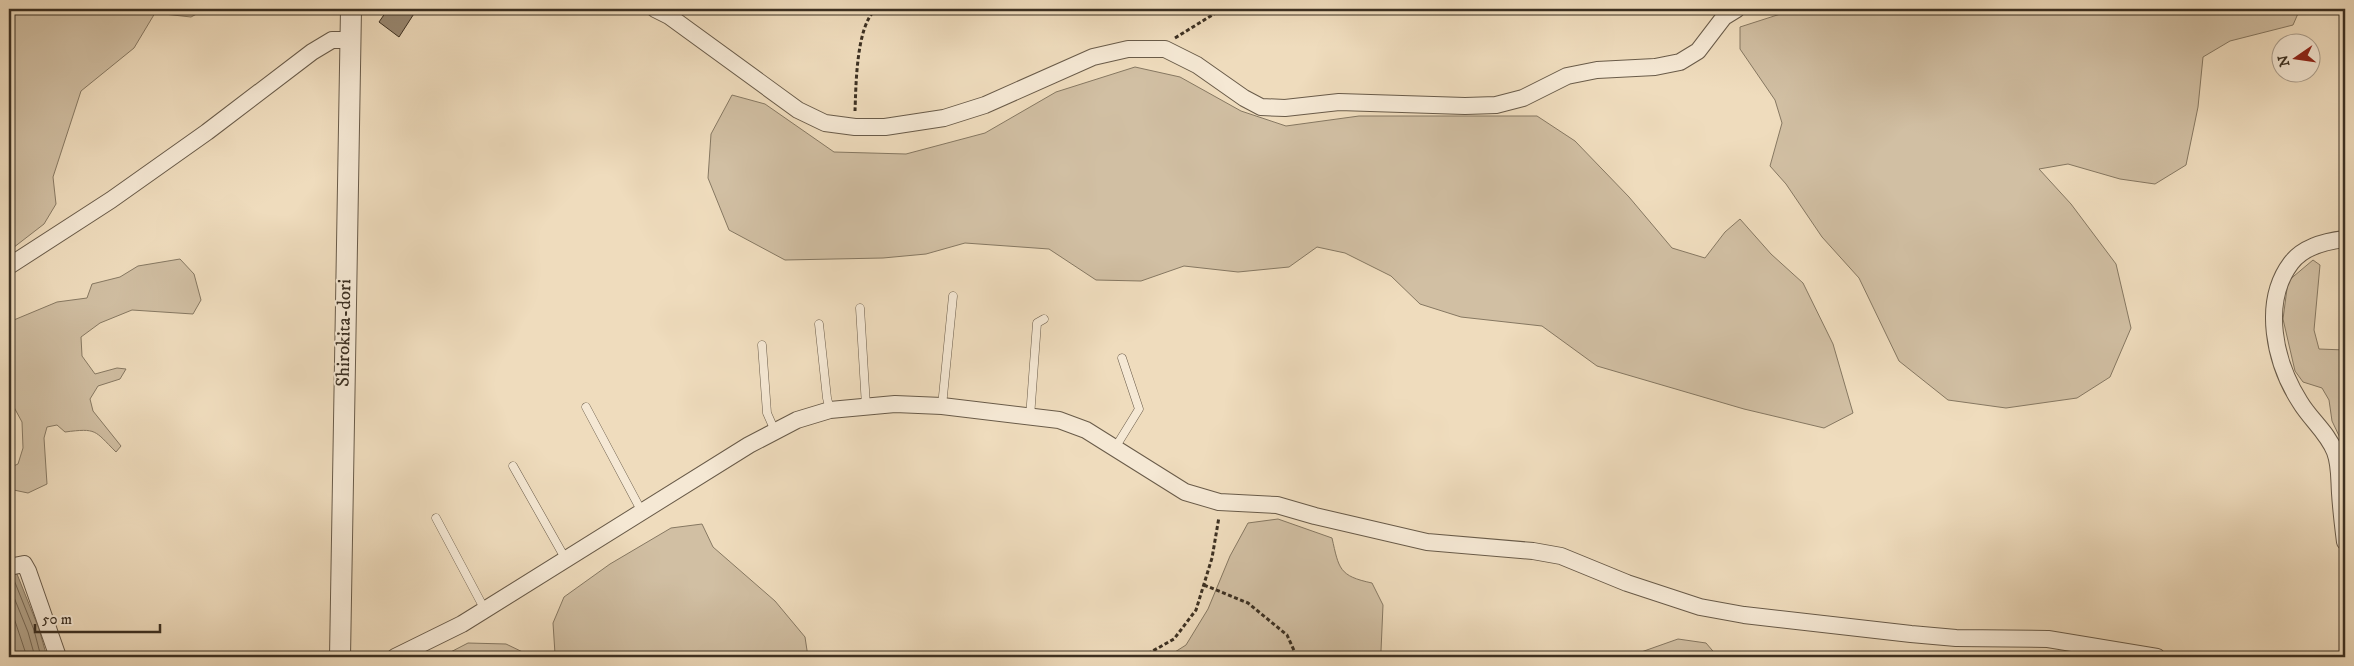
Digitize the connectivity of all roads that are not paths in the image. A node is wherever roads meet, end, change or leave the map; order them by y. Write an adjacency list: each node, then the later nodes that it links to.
1 (351, 9): 4 (street, Shirokita-dori)
2 (655, 9): 3 (street)
3 (1737, 9)
4 (350, 40): 6 (street); 28 (street, Shirokita-dori)
5 (2345, 239): 23 (street)
6 (9, 266)
7 (953, 296): 14 (lane)
8 (860, 308): 13 (lane)
9 (1044, 319): 17 (lane)
10 (819, 324): 16 (lane)
11 (762, 345): 18 (lane)
12 (1122, 358): 19 (lane)
13 (866, 406): 14 (street); 16 (street)
14 (942, 406): 17 (street)
15 (586, 407): 21 (lane)
16 (830, 410): 18 (street)
17 (1030, 417): 19 (street)
18 (775, 431): 21 (street)
19 (1116, 448): 30 (street)
20 (513, 466): 24 (lane)
21 (642, 512): 24 (street)
22 (436, 518): 26 (lane)
23 (2345, 542)
24 (565, 558): 26 (street)
25 (9, 567): 27 (street)
26 (485, 610): 29 (street)
27 (58, 657)
28 (340, 657)
29 (395, 657)
30 (2157, 657)

